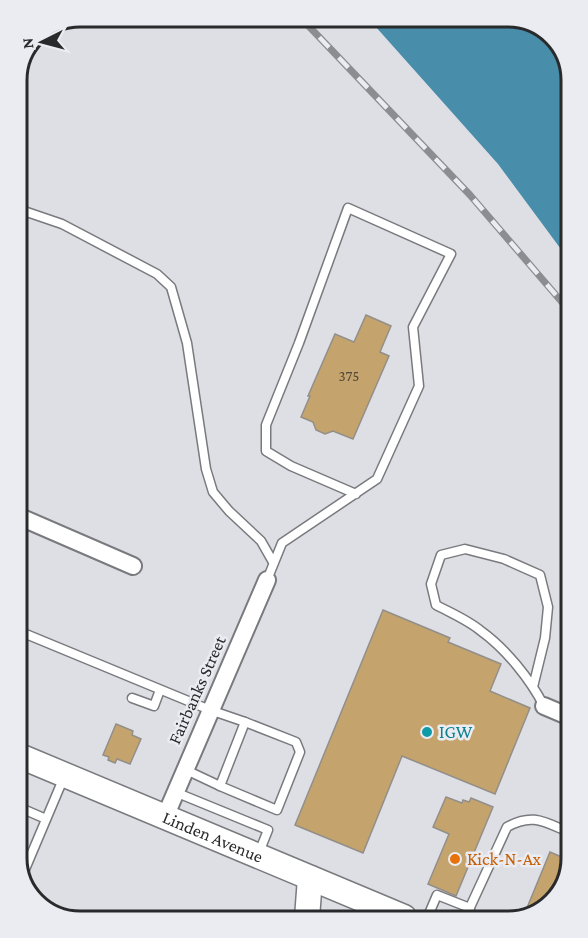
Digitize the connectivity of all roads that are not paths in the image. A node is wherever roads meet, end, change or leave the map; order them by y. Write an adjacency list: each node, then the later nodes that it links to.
1 (27, 212): 4 (lane)
2 (356, 494): 2 (lane); 4 (lane)
3 (27, 520): 5 (street)
4 (273, 562): 6 (lane)
5 (133, 566)
6 (267, 580): 12 (street, Fairbanks Street)
7 (27, 635): 9 (lane)
8 (533, 687): 8 (lane); 11 (lane)
9 (160, 690): 10 (lane); 12 (lane)
10 (132, 698)
11 (544, 706): 13 (street)
12 (210, 710): 14 (lane); 16 (street, Fairbanks Street)
13 (561, 713)
14 (245, 722): 18 (lane); 18 (lane)
15 (27, 759): 17 (main road, Linden Avenue)
16 (184, 769): 18 (lane); 19 (street, Fairbanks Street)
17 (65, 775): 21 (main road, Linden Avenue); 22 (lane)
18 (220, 786)
19 (175, 792): 21 (street, Fairbanks Street); 24 (lane)
20 (27, 811): 22 (lane)
21 (165, 817): 24 (main road, Linden Avenue)
22 (46, 819): 25 (lane)
23 (561, 829): 31 (lane)
24 (258, 856): 26 (main road, Linden Avenue)
25 (28, 863)
26 (310, 878): 27 (main road); 28 (main road, Linden Avenue)
27 (308, 911)
28 (390, 911)
29 (430, 911): 30 (lane)
30 (466, 911)
31 (468, 911)

